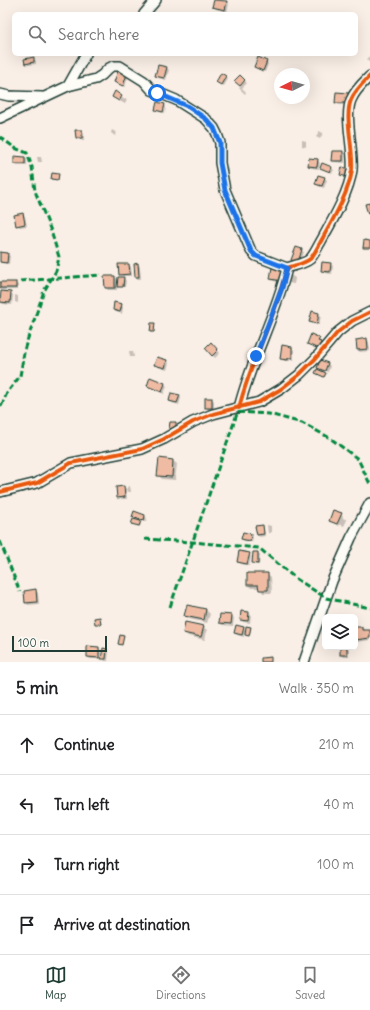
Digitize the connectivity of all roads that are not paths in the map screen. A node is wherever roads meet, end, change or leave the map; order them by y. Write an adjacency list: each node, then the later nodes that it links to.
1 (156, 0): 2 (street)
2 (146, 12)
3 (85, 56): 5 (street)
4 (370, 76): 9 (street)
5 (68, 86): 7 (street); 9 (street)
6 (0, 94): 7 (street)
7 (43, 97): 8 (street)
8 (0, 118)
9 (287, 268): 11 (street)
10 (370, 312): 11 (street)
11 (239, 408): 12 (street)
12 (0, 492)
13 (370, 503): 14 (street)
14 (304, 662)

